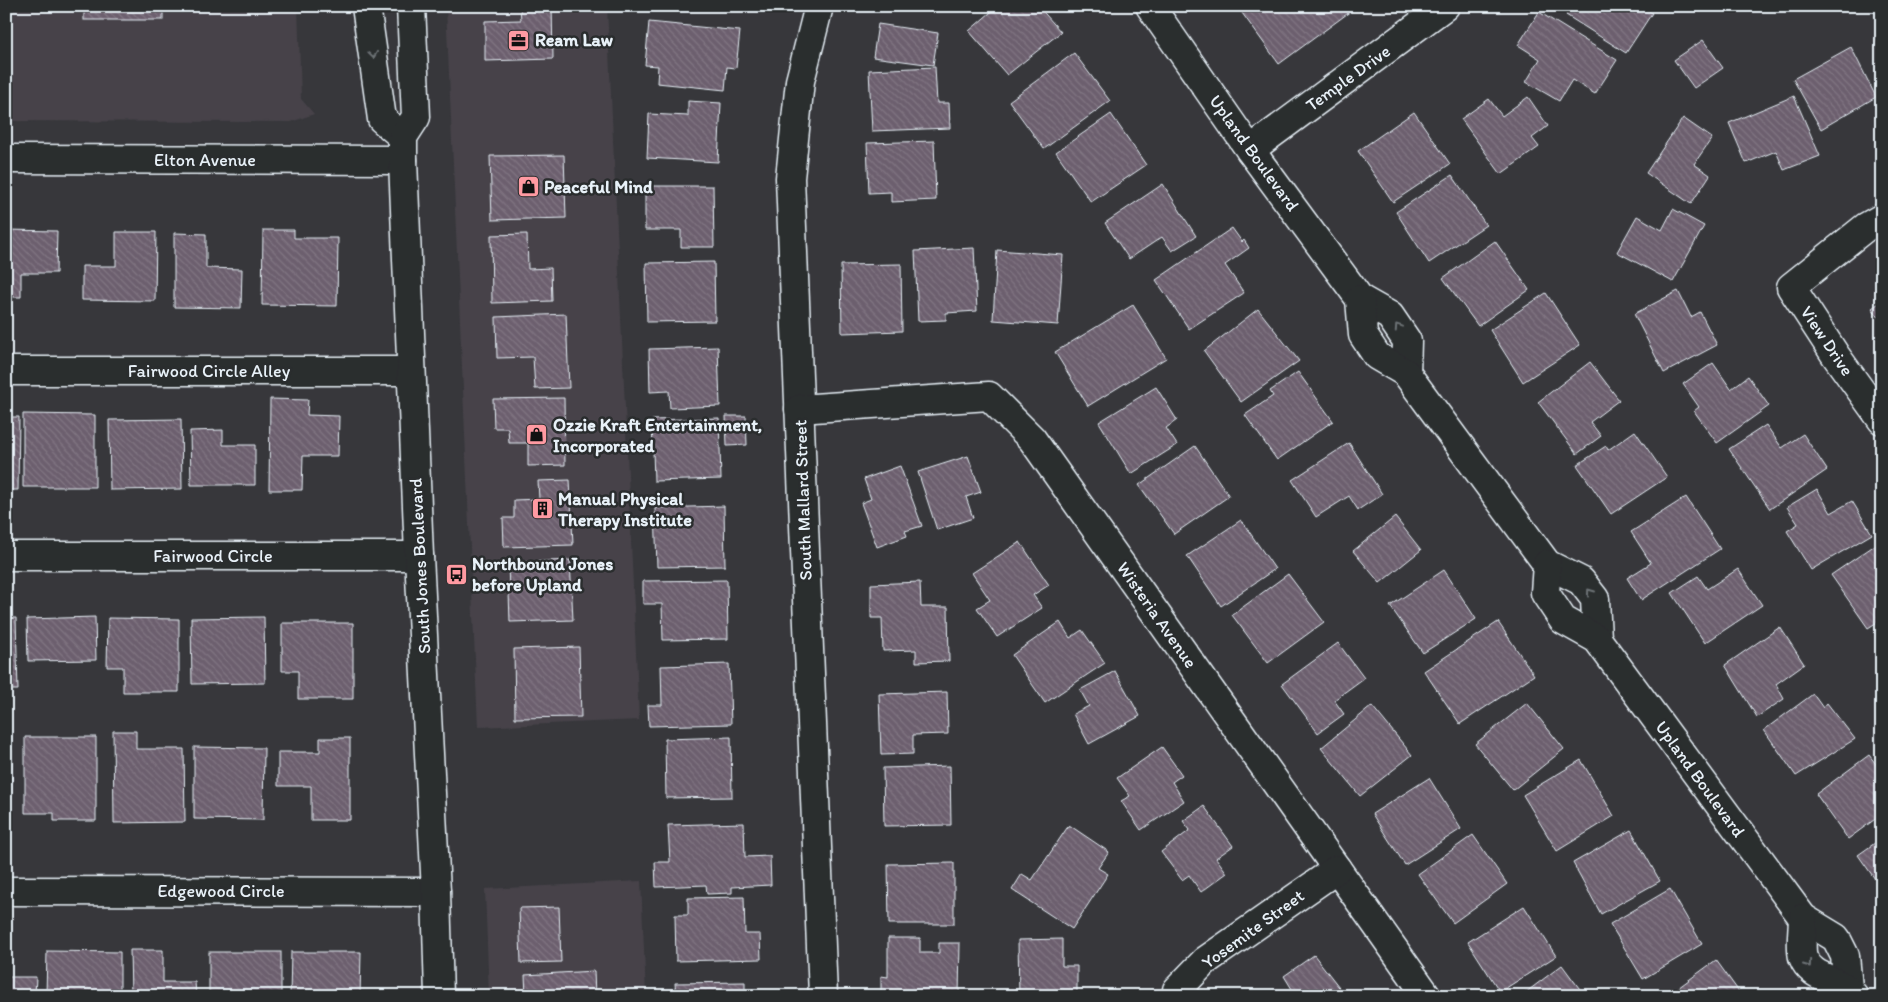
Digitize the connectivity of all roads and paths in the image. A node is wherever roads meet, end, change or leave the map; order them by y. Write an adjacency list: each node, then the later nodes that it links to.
1 (366, 6): 6 (street, one-way to 6)
2 (411, 6): 6 (street)
3 (820, 6): 12 (street, South Mallard Street)
4 (1150, 6): 7 (street, Upland Boulevard)
5 (1445, 6): 7 (street, Temple Drive)
6 (403, 148): 8 (street, Elton Avenue); 11 (street, South Jones Boulevard)
7 (1250, 150): 16 (street, Upland Boulevard)
8 (6, 159)
9 (1882, 218): 13 (street, View Drive)
10 (6, 371): 11 (street, Fairwood Circle Alley)
11 (411, 371): 15 (street, South Jones Boulevard)
12 (799, 409): 18 (street, Wisteria Avenue); 24 (street, South Mallard Street)
13 (1882, 420)
14 (6, 556): 15 (street, Fairwood Circle)
15 (419, 556): 20 (street, South Jones Boulevard)
16 (1546, 564): 17 (street, Upland Boulevard); 17 (street, Upland Boulevard, one-way to 16)
17 (1597, 639): 21 (street, Upland Boulevard)
18 (1337, 870): 25 (street, Yosemite Street); 26 (street, Wisteria Avenue)
19 (6, 891): 20 (street, Edgewood Circle)
20 (436, 892): 23 (street, South Jones Boulevard)
21 (1803, 918): 22 (street, Upland Boulevard); 22 (street, Upland Boulevard, one-way to 22)
22 (1851, 992)
23 (439, 996)
24 (823, 996)
25 (1177, 996)
26 (1427, 996)

